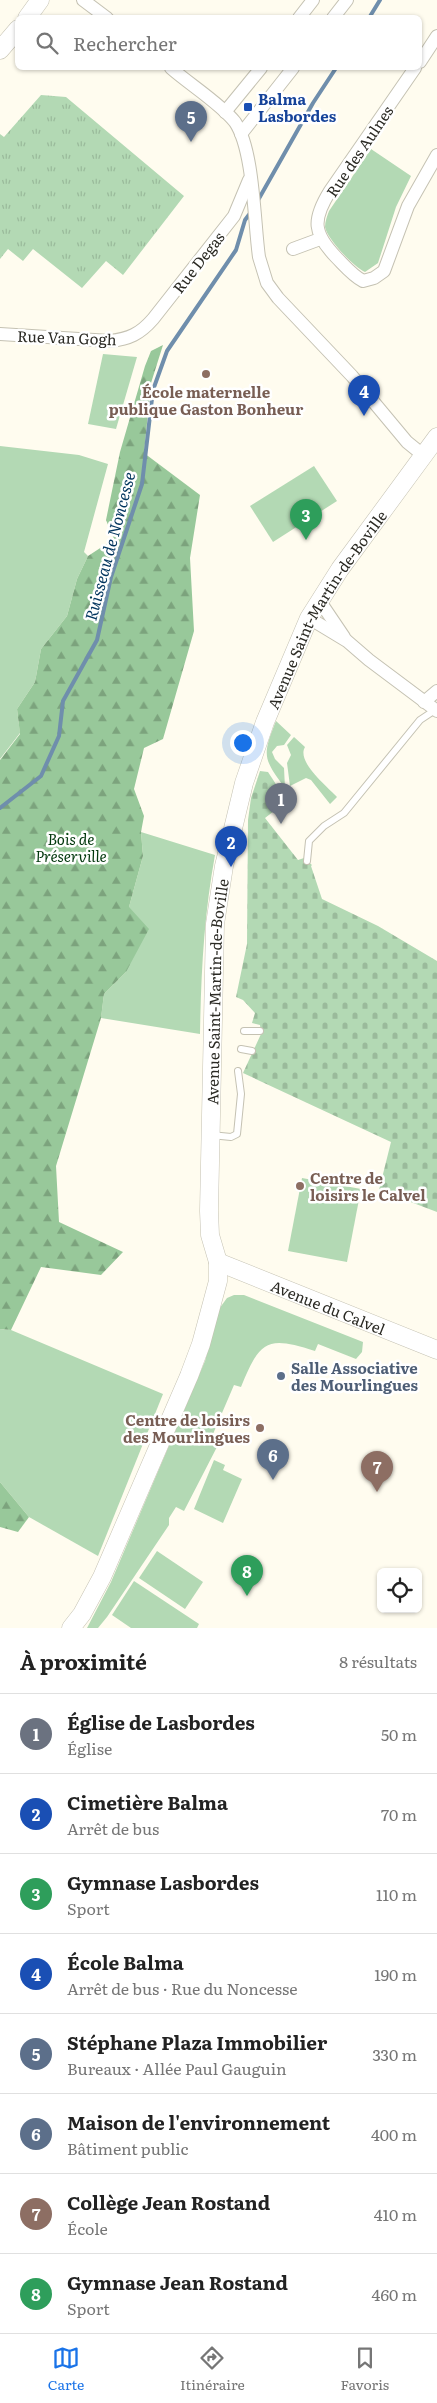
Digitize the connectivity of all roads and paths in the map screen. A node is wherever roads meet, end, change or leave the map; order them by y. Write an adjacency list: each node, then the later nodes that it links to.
1 (40, 0): 5 (street)
2 (83, 0): 6 (street)
3 (313, 0): 7 (street)
4 (347, 0): 8 (street)
5 (30, 15)
6 (103, 15)
7 (301, 15)
8 (335, 15)
9 (15, 32): 11 (street)
10 (437, 36): 12 (street)
11 (0, 50)
12 (422, 59)
13 (173, 70): 17 (street)
14 (259, 70): 17 (street)
15 (291, 70): 18 (street)
16 (414, 70): 21 (street, Rue des Aulnes)
17 (225, 112): 18 (street)
18 (241, 134): 20 (street)
19 (437, 155): 21 (street)
20 (250, 182): 24 (street, Rue Degas); 26 (street)
21 (320, 238): 22 (street)
22 (293, 249)
23 (0, 334): 24 (street, Rue Van Gogh)
24 (133, 336)
25 (437, 438): 26 (street, Avenue Saint-Martin-de-Boville)
26 (423, 455): 27 (street, Avenue Saint-Martin-de-Boville)
27 (319, 600): 28 (street, Avenue Saint-Martin-de-Boville); 29 (street)
28 (309, 618): 29 (street); 39 (street, Avenue Saint-Martin-de-Boville)
29 (347, 641): 31 (street)
30 (437, 691): 31 (street)
31 (424, 702): 32 (street)
32 (436, 711): 33 (lane)
33 (307, 861)
34 (244, 1031): 35 (lane)
35 (260, 1031)
36 (241, 1049): 37 (lane)
37 (252, 1051)
38 (238, 1071): 39 (lane)
39 (210, 1135): 40 (street, Avenue Saint-Martin-de-Boville)
40 (219, 1269): 41 (street, Avenue du Calvel); 42 (street, Avenue du Calvel); 43 (street, Avenue Saint-Martin-de-Boville)
41 (437, 1350)
42 (437, 1360)
43 (71, 1628)

